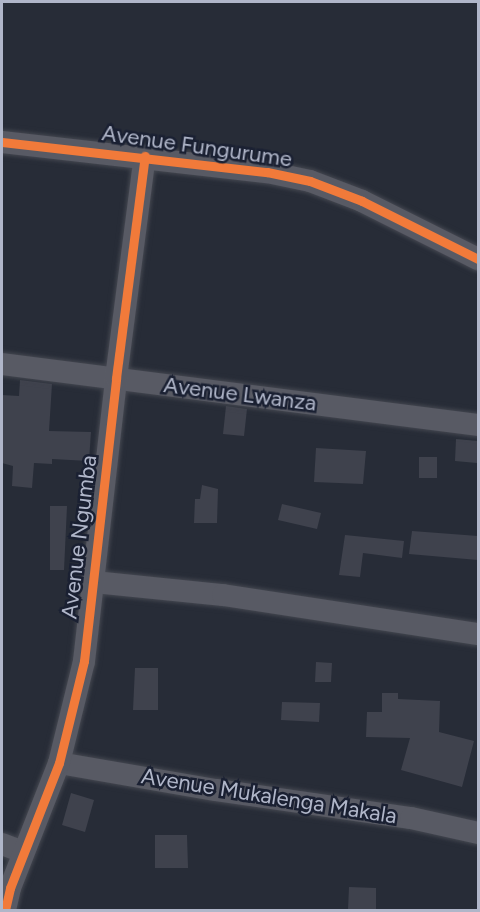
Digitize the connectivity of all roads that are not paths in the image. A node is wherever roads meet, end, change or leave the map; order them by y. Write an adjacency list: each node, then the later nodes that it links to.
1 (2, 142): 2 (street, Avenue Fungurume)
2 (145, 156): 3 (street, Avenue Fungurume); 5 (street, Avenue Ngumba)
3 (478, 259)
4 (2, 364): 5 (street, Avenue Lwanza)
5 (116, 378): 6 (street, Avenue Lwanza); 7 (street, Avenue Ngumba)
6 (478, 425)
7 (94, 582): 8 (street); 9 (street, Avenue Ngumba)
8 (478, 634)
9 (59, 763): 10 (street, Avenue Mukalenga Makala); 12 (street, Avenue Ngumba)
10 (478, 833)
11 (2, 844): 12 (street)
12 (24, 852): 13 (street, Avenue Ngumba)
13 (5, 910)

